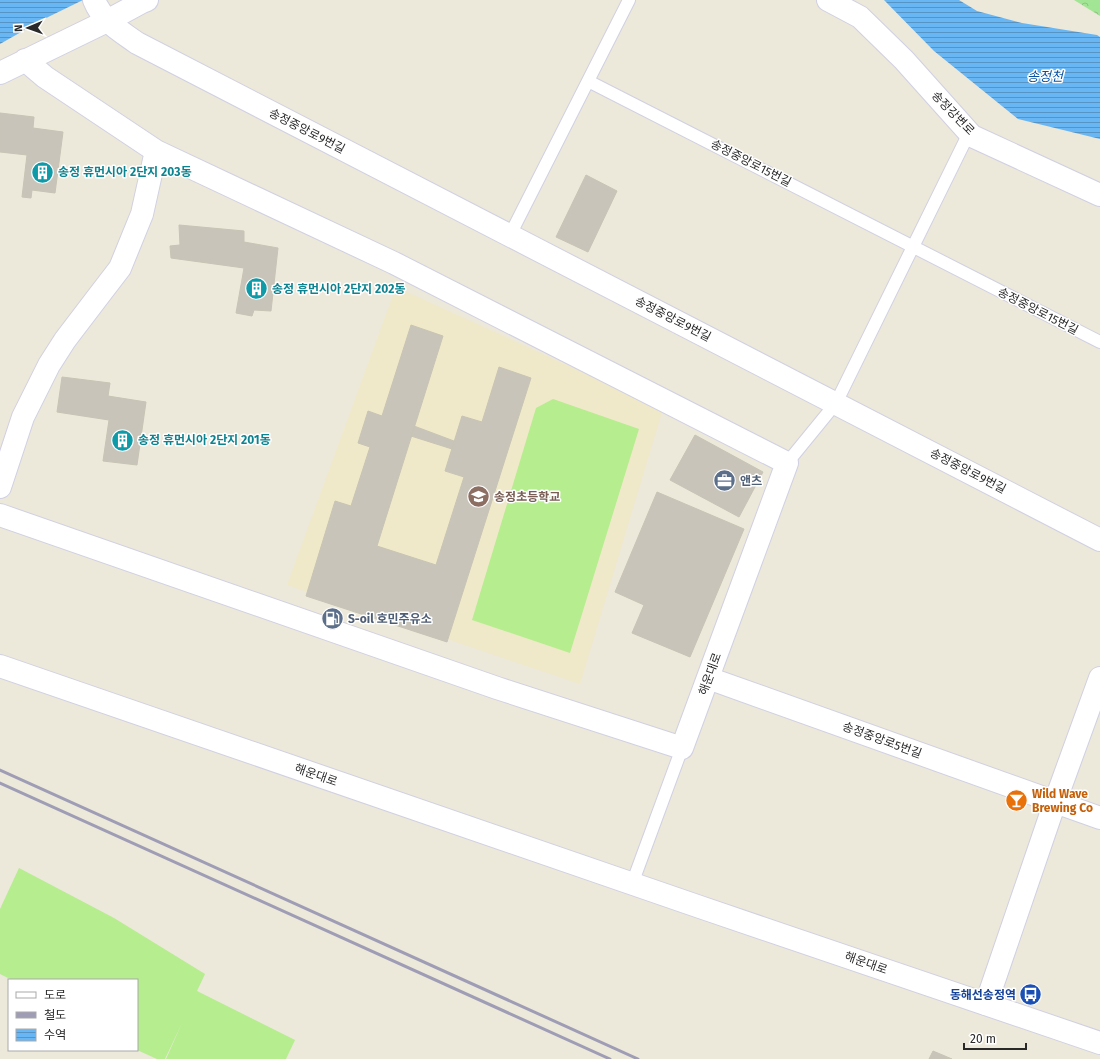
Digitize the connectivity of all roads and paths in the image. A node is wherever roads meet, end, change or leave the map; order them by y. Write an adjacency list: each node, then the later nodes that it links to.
1 (147, 0): 4 (street)
2 (630, 0): 7 (lane)
3 (828, 0): 8 (street, 송정강변로)
4 (99, 10): 5 (street); 11 (street, 송정중앙로9번길)
5 (25, 60): 6 (street); 9 (street)
6 (0, 73)
7 (588, 80): 11 (lane); 12 (lane, 송정중앙로15번길)
8 (969, 133): 10 (street, 송정강변로); 12 (lane)
9 (156, 151): 15 (street); 16 (street)
10 (1100, 195)
11 (510, 235): 14 (street, 송정중앙로9번길)
12 (913, 246): 13 (lane, 송정중앙로15번길); 14 (lane)
13 (1100, 342)
14 (836, 403): 15 (lane); 18 (street, 송정중앙로9번길)
15 (787, 463): 20 (street, 해운대로)
16 (0, 487)
17 (0, 515): 22 (street)
18 (1100, 540)
19 (0, 666): 25 (street, 해운대로)
20 (708, 678): 22 (street, 해운대로); 23 (street, 송정중앙로5번길)
21 (1100, 678): 23 (street)
22 (682, 748): 25 (lane, 해운대로)
23 (1055, 802): 24 (street, 송정중앙로5번길); 26 (street)
24 (1100, 818)
25 (632, 884): 26 (street, 해운대로)
26 (986, 1004): 27 (street, 해운대로)
27 (1100, 1043)

